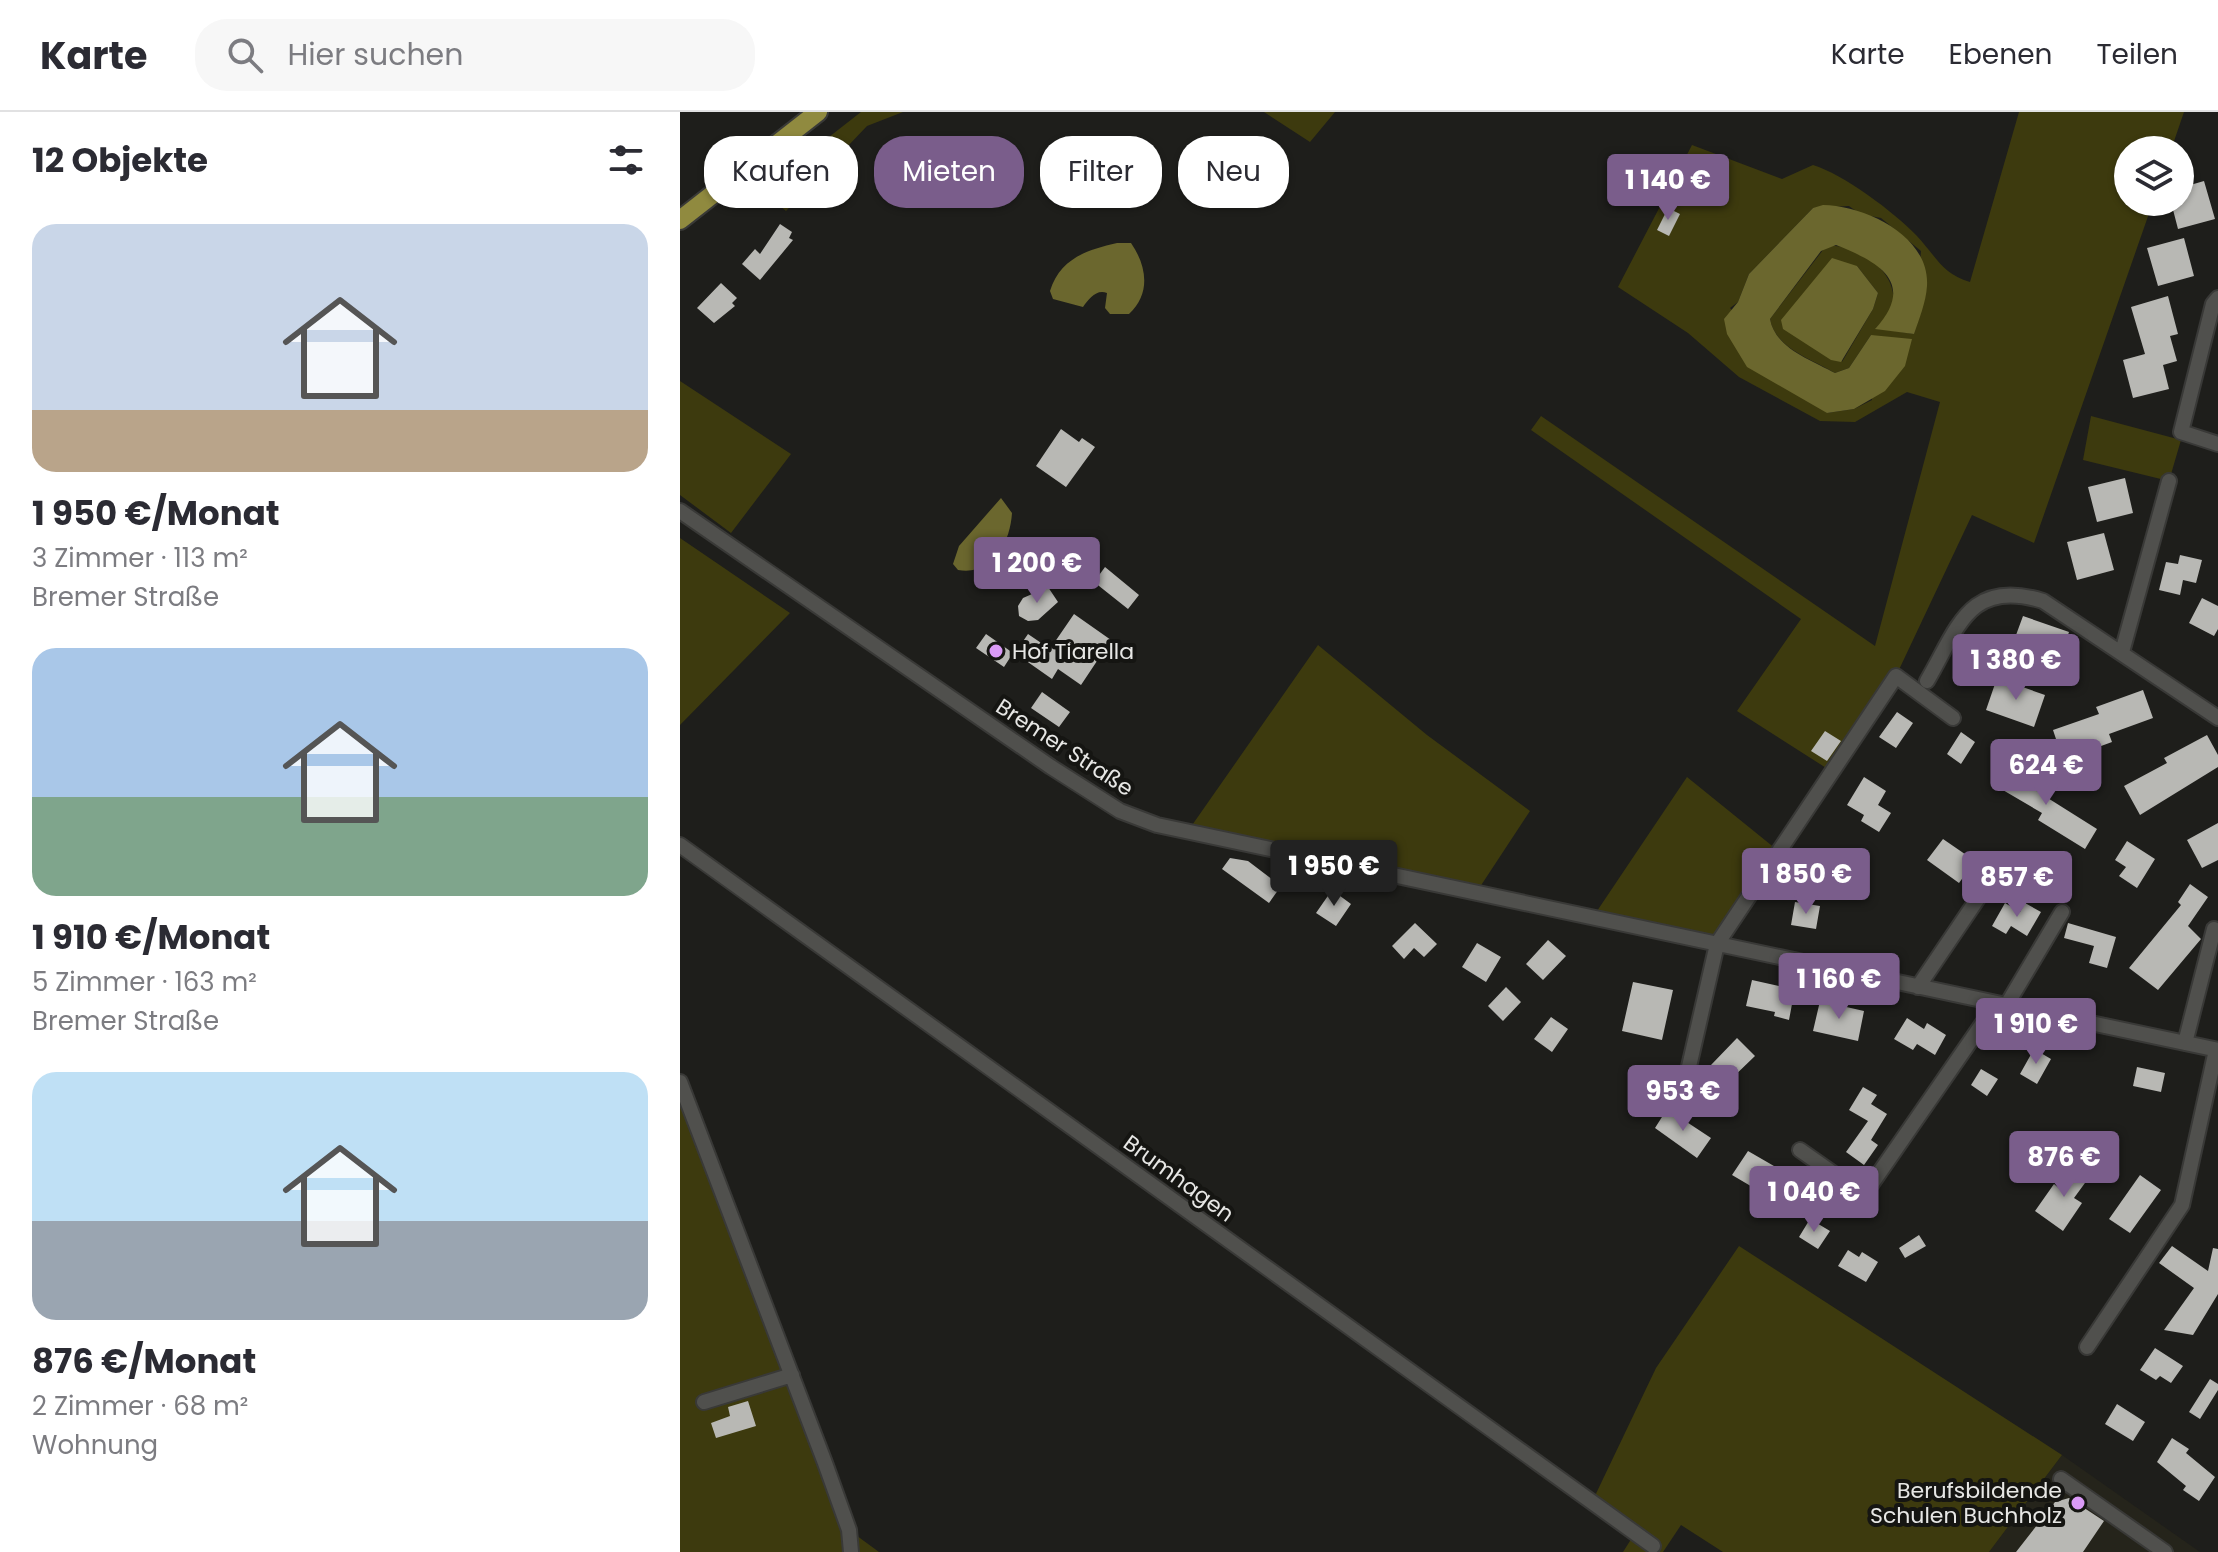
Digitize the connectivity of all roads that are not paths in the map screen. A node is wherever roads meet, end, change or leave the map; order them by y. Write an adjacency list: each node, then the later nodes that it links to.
1 (818, 112): 2 (main road)
2 (680, 220)
3 (2218, 298): 4 (street)
4 (2218, 444)
5 (2169, 481): 7 (street)
6 (680, 511): 15 (street, Bremer Straße)
7 (2122, 652): 8 (street); 10 (street)
8 (1927, 681)
9 (1953, 718): 15 (street)
10 (2218, 718)
11 (680, 845): 27 (street, Brumhagen)
12 (1989, 882): 16 (street)
13 (2062, 912): 17 (street)
14 (2214, 929): 18 (street)
15 (1717, 944): 16 (street, Bremer Straße); 21 (street)
16 (1918, 987): 17 (street, Bremer Straße)
17 (2001, 1005): 18 (street, Bremer Straße); 22 (street)
18 (2185, 1043): 19 (street, Bremer Straße)
19 (2217, 1050): 23 (street)
20 (680, 1082): 24 (street)
21 (1675, 1087)
22 (1800, 1150)
23 (2087, 1347)
24 (792, 1375): 25 (street); 28 (street)
25 (704, 1402)
26 (2061, 1479): 29 (street)
27 (1653, 1546)
28 (851, 1552)
29 (2165, 1552)

